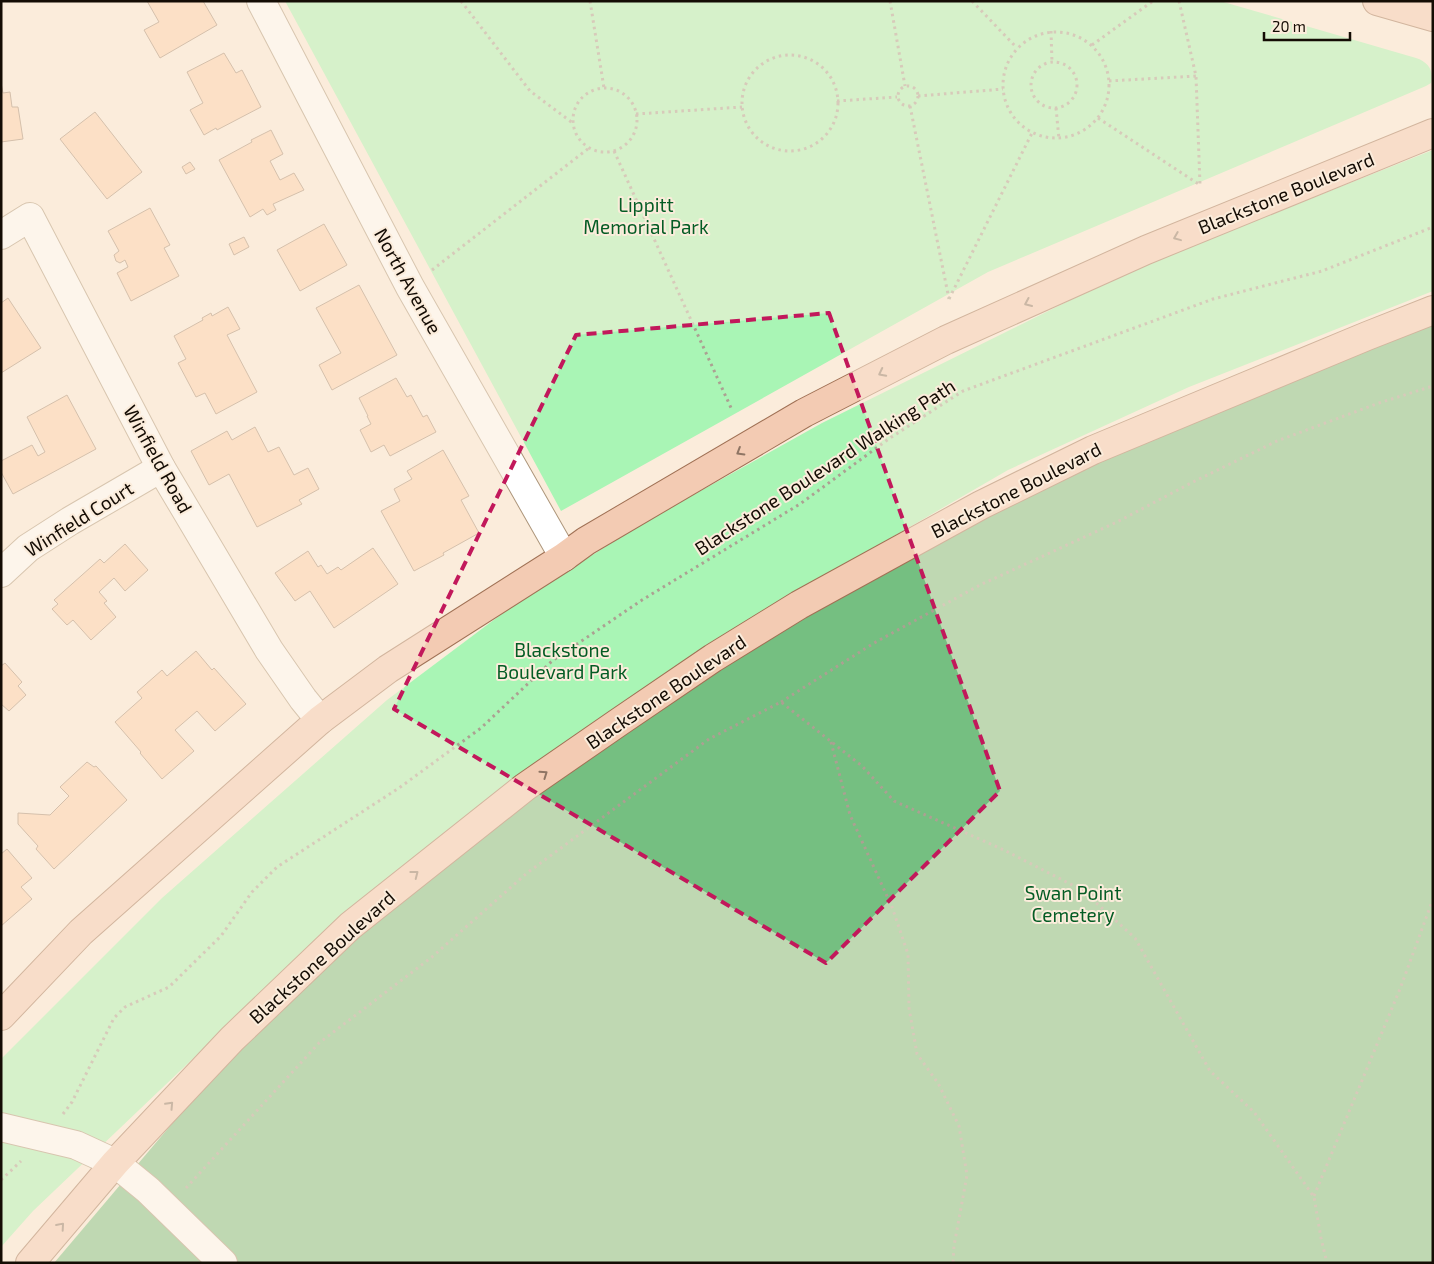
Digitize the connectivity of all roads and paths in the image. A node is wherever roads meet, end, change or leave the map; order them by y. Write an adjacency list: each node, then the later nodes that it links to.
1 (261, 1): 35 (street, North Avenue)
2 (461, 1): 27 (path)
3 (590, 1): 17 (path)
4 (890, 1): 16 (path)
5 (972, 1): 12 (path)
6 (1153, 1): 11 (path)
7 (1179, 1): 14 (path)
8 (1377, 1): 9 (main road)
9 (1433, 17)
10 (1051, 31): 11 (path); 12 (path); 13 (path)
11 (1092, 46): 15 (path)
12 (1017, 48): 18 (path)
13 (1052, 63): 24 (path); 24 (path)
14 (1196, 76): 15 (path); 26 (path)
15 (1109, 81): 26 (path)
16 (905, 86): 19 (path); 20 (path)
17 (604, 88): 25 (path); 27 (path)
18 (1003, 89): 19 (path); 29 (path)
19 (918, 96): 23 (path)
20 (897, 97): 21 (path); 23 (path)
21 (837, 101): 22 (path); 22 (path)
22 (742, 106): 25 (path)
23 (910, 106): 29 (path)
24 (1056, 108): 30 (path)
25 (636, 114): 32 (path)
26 (1098, 118): 30 (path)
27 (574, 124): 31 (path)
28 (1433, 132): 40 (main road, Blackstone Boulevard, one-way to 40)
29 (1032, 133): 30 (path)
30 (1059, 139)
31 (589, 148): 32 (path); 35 (path)
32 (614, 151): 38 (path)
33 (1433, 227): 48 (path, Blackstone Boulevard Walking Path)
34 (1, 235): 39 (street, Winfield Road)
35 (410, 287): 40 (street, North Avenue)
36 (1433, 310): 49 (main road, Blackstone Boulevard, one-way to 36)
37 (1433, 386): 42 (path)
38 (732, 410)
39 (161, 468): 41 (street, Winfield Court); 43 (street, Winfield Road)
40 (564, 557): 43 (main road, Blackstone Boulevard)
41 (1, 573)
42 (781, 702): 44 (path); 52 (path)
43 (320, 720): 46 (main road, Blackstone Boulevard)
44 (831, 742): 51 (path); 55 (path)
45 (1433, 898): 51 (path)
46 (1, 1016)
47 (1, 1127): 48 (street)
48 (44, 1137): 49 (street); 50 (path, Blackstone Boulevard Walking Path)
49 (115, 1163): 52 (street); 53 (main road, Blackstone Boulevard, one-way to 49)
50 (1, 1180)
51 (1314, 1197): 56 (path)
52 (167, 1209): 54 (street)
53 (30, 1263)
54 (223, 1263)
55 (953, 1263)
56 (1327, 1263)

